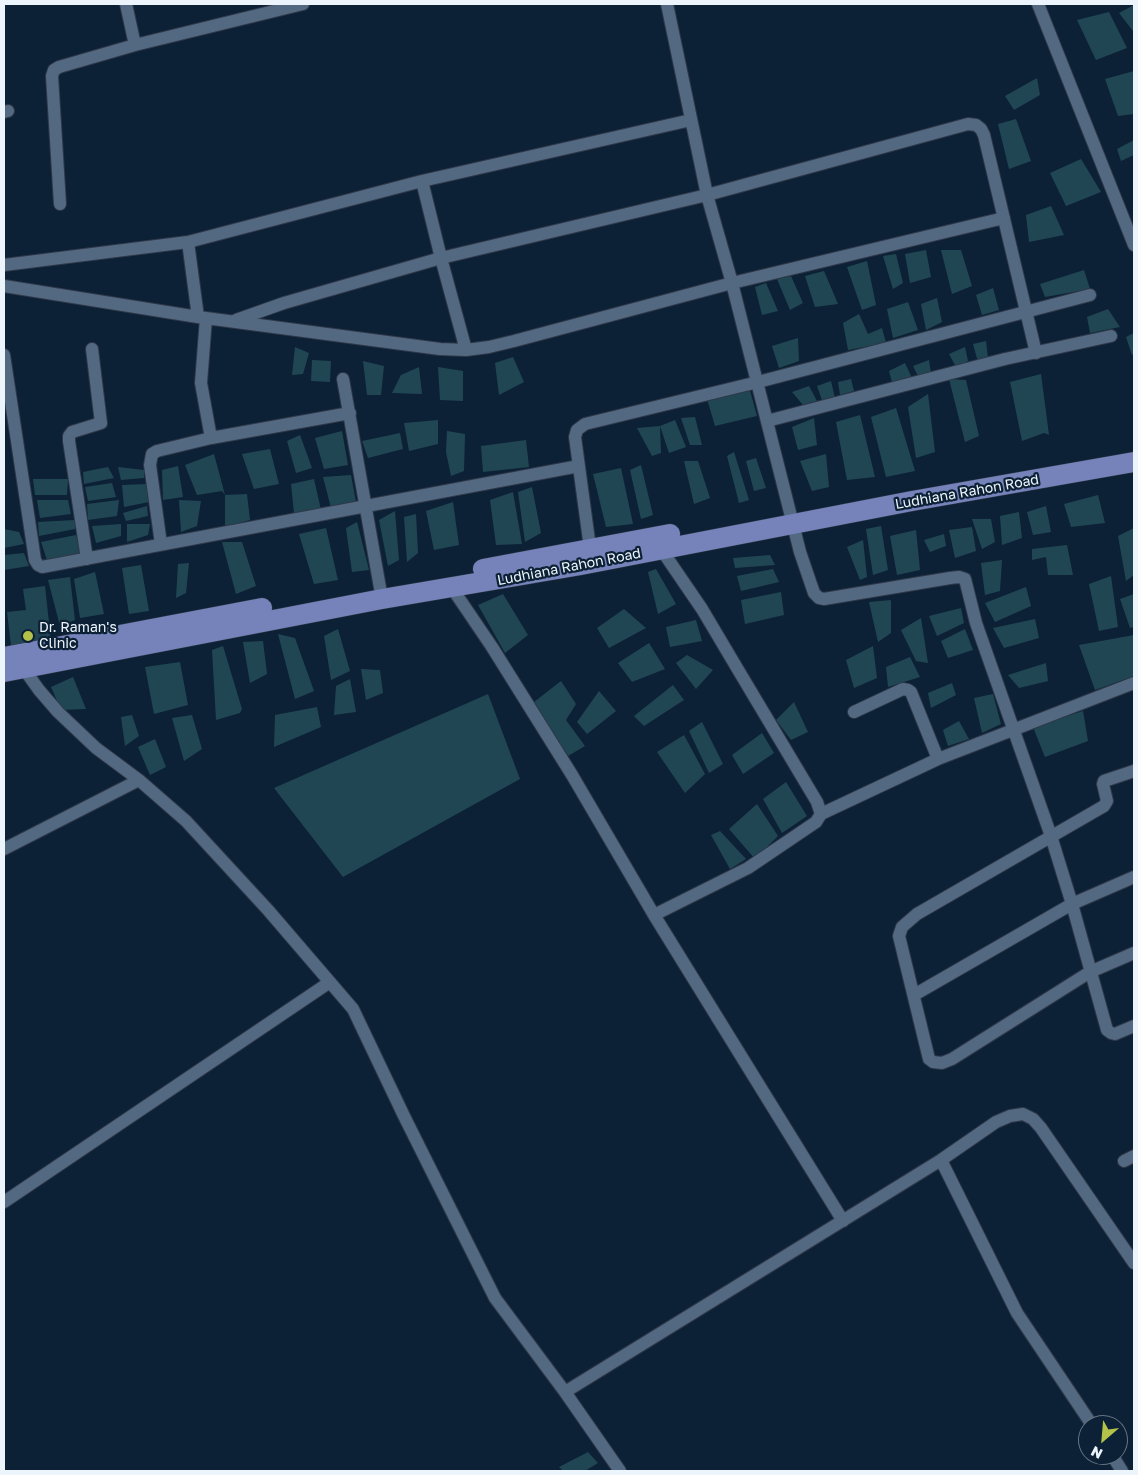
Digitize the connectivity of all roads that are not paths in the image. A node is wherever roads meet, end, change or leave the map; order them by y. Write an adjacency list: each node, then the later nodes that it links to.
1 (126, 4): 5 (street)
2 (299, 4): 5 (street)
3 (667, 4): 6 (street)
4 (1038, 4): 12 (street)
5 (135, 45): 9 (street)
6 (691, 120): 7 (street); 8 (street)
7 (422, 181): 11 (street); 13 (street)
8 (707, 195): 10 (street); 13 (street); 15 (street)
9 (60, 204)
10 (1004, 218): 15 (street); 18 (street)
11 (188, 242): 14 (street); 19 (street)
12 (1134, 245)
13 (441, 258): 20 (street); 23 (street)
14 (4, 265)
15 (732, 283): 23 (street); 27 (street)
16 (4, 286): 19 (street)
17 (1090, 295): 18 (street)
18 (1026, 311): 24 (street); 27 (street)
19 (202, 317): 20 (street); 30 (street)
20 (233, 321): 23 (street)
21 (1111, 336): 24 (street)
22 (92, 349): 39 (street)
23 (466, 350)
24 (1036, 353): 29 (street)
25 (4, 355): 39 (street)
26 (343, 379): 28 (street)
27 (758, 382): 29 (street); 33 (street)
28 (350, 413): 30 (street); 34 (street)
29 (767, 421): 35 (street)
30 (211, 438): 36 (street)
31 (1134, 449): 35 (main road, Ludhiana Rahon Road)
32 (1134, 462): 35 (main road, Ludhiana Rahon Road)
33 (579, 466): 34 (street); 37 (street)
34 (365, 507): 36 (street); 41 (street)
35 (792, 518): 37 (main road, Ludhiana Rahon Road); 38 (main road, Ludhiana Rahon Road); 46 (street)
36 (161, 544): 39 (street)
37 (590, 548): 41 (main road, Ludhiana Rahon Road)
38 (661, 549): 40 (main road, Ludhiana Rahon Road); 50 (street)
39 (87, 559)
40 (452, 588): 41 (main road, Ludhiana Rahon Road); 55 (street)
41 (381, 593): 42 (main road, Ludhiana Rahon Road)
42 (16, 660): 43 (main road, Ludhiana Rahon Road); 49 (street)
43 (4, 672)
44 (1134, 683): 46 (street)
45 (854, 712): 47 (street)
46 (1014, 729): 47 (street); 51 (street)
47 (938, 759): 50 (street)
48 (1134, 771): 51 (street)
49 (139, 780): 52 (street); 58 (street)
50 (821, 814): 55 (street)
51 (1050, 836): 54 (street); 59 (street)
52 (4, 849)
53 (1134, 877): 54 (street)
54 (1072, 904): 57 (street); 59 (street)
55 (654, 915): 63 (street)
56 (1134, 953): 57 (street)
57 (1090, 972): 59 (street); 60 (street)
58 (330, 982): 62 (street); 65 (street)
59 (914, 995)
60 (1134, 1026)
61 (941, 1160): 63 (street); 64 (street); 66 (street)
62 (4, 1202)
63 (843, 1221): 65 (street)
64 (1134, 1263)
65 (565, 1392): 67 (street)
66 (1085, 1415)
67 (620, 1471)

